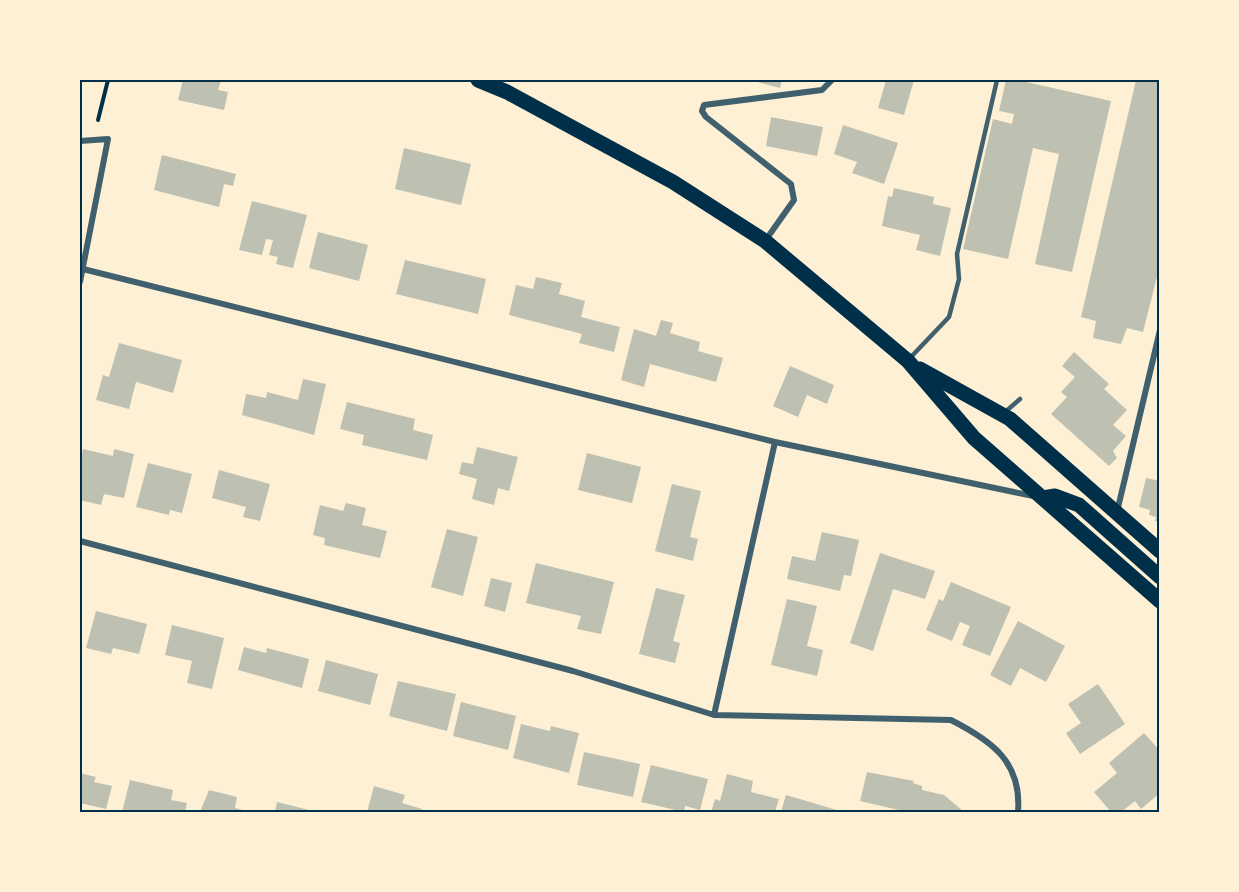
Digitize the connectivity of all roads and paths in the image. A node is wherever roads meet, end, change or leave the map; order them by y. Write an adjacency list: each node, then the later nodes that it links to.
1 (108, 80): 5 (path)
2 (478, 80): 7 (main road)
3 (832, 80): 7 (street)
4 (997, 80): 11 (lane)
5 (98, 120)
6 (80, 141): 8 (street)
7 (765, 241): 11 (main road)
8 (83, 269): 9 (street); 14 (street)
9 (80, 282)
10 (1159, 332): 16 (street)
11 (910, 363): 13 (main road); 15 (main road)
12 (1020, 399): 13 (lane)
13 (1002, 415): 16 (main road)
14 (775, 442): 15 (street); 21 (street)
15 (1043, 498): 19 (main road); 20 (main road)
16 (1116, 513): 18 (main road)
17 (80, 541): 21 (street)
18 (1160, 551)
19 (1160, 578)
20 (1160, 601)
21 (714, 715): 22 (street)
22 (1018, 813)

